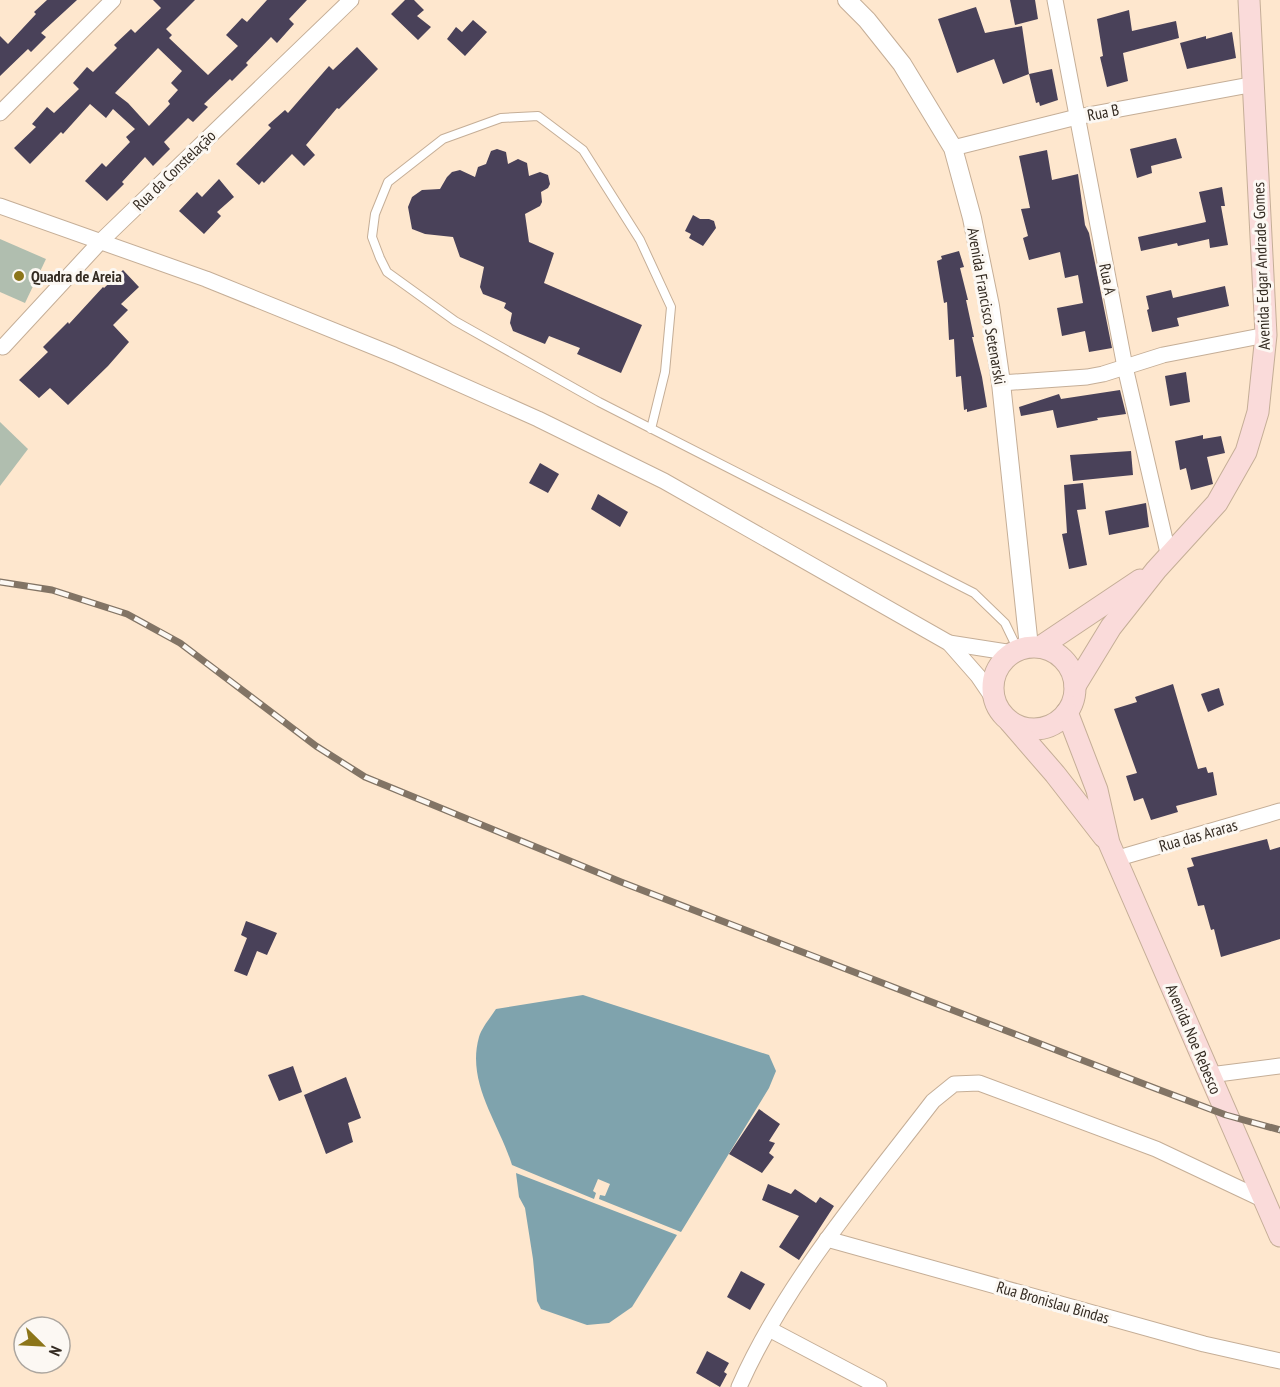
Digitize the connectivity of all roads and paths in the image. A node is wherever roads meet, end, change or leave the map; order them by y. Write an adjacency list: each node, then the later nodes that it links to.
1 (113, 0): 7 (street)
2 (351, 0): 11 (street, Rua da Constelação)
3 (848, 0): 9 (street, Avenida Francisco Setenarski)
4 (1055, 0): 8 (street, Rua A)
5 (1249, 0): 6 (main road, Avenida Edgar Andrade Gomes)
6 (1255, 84): 8 (street, Rua B); 12 (main road, Avenida Edgar Andrade Gomes)
7 (0, 113)
8 (1077, 117): 9 (street, Rua B); 14 (street, Rua A)
9 (953, 148): 15 (street, Avenida Francisco Setenarski)
10 (0, 206): 11 (street)
11 (100, 242): 13 (street, Rua da Constelação); 18 (street)
12 (1266, 335): 14 (street); 17 (main road, Avenida Edgar Andrade Gomes)
13 (3, 346)
14 (1125, 367): 15 (street); 17 (street, Rua A)
15 (1001, 383): 19 (street, Avenida Francisco Setenarski)
16 (651, 429): 16 (lane); 19 (lane)
17 (1162, 564): 19 (main road, Avenida Edgar Andrade Gomes); 20 (main road, Avenida Edgar Andrade Gomes)
18 (949, 643): 19 (street); 21 (street)
19 (1025, 650): 20 (main road); 21 (main road)
20 (1075, 686): 22 (main road)
21 (995, 701): 23 (main road)
22 (1068, 712): 23 (main road); 25 (main road, Avenida Noe Rebesco)
23 (1010, 722): 25 (main road, Avenida Noe Rebesco)
24 (1280, 811): 25 (street, Rua das Araras)
25 (1112, 851): 27 (main road, Avenida Noe Rebesco)
26 (1280, 1066): 27 (street)
27 (1210, 1075): 28 (main road, Avenida Noe Rebesco)
28 (1264, 1200): 29 (main road, Avenida Noe Rebesco); 30 (street)
29 (1280, 1236)
30 (827, 1239): 31 (street); 32 (street, Rua Bronislau Bindas)
31 (769, 1329): 33 (street); 34 (street)
32 (1280, 1361)
33 (739, 1387)
34 (879, 1387)

